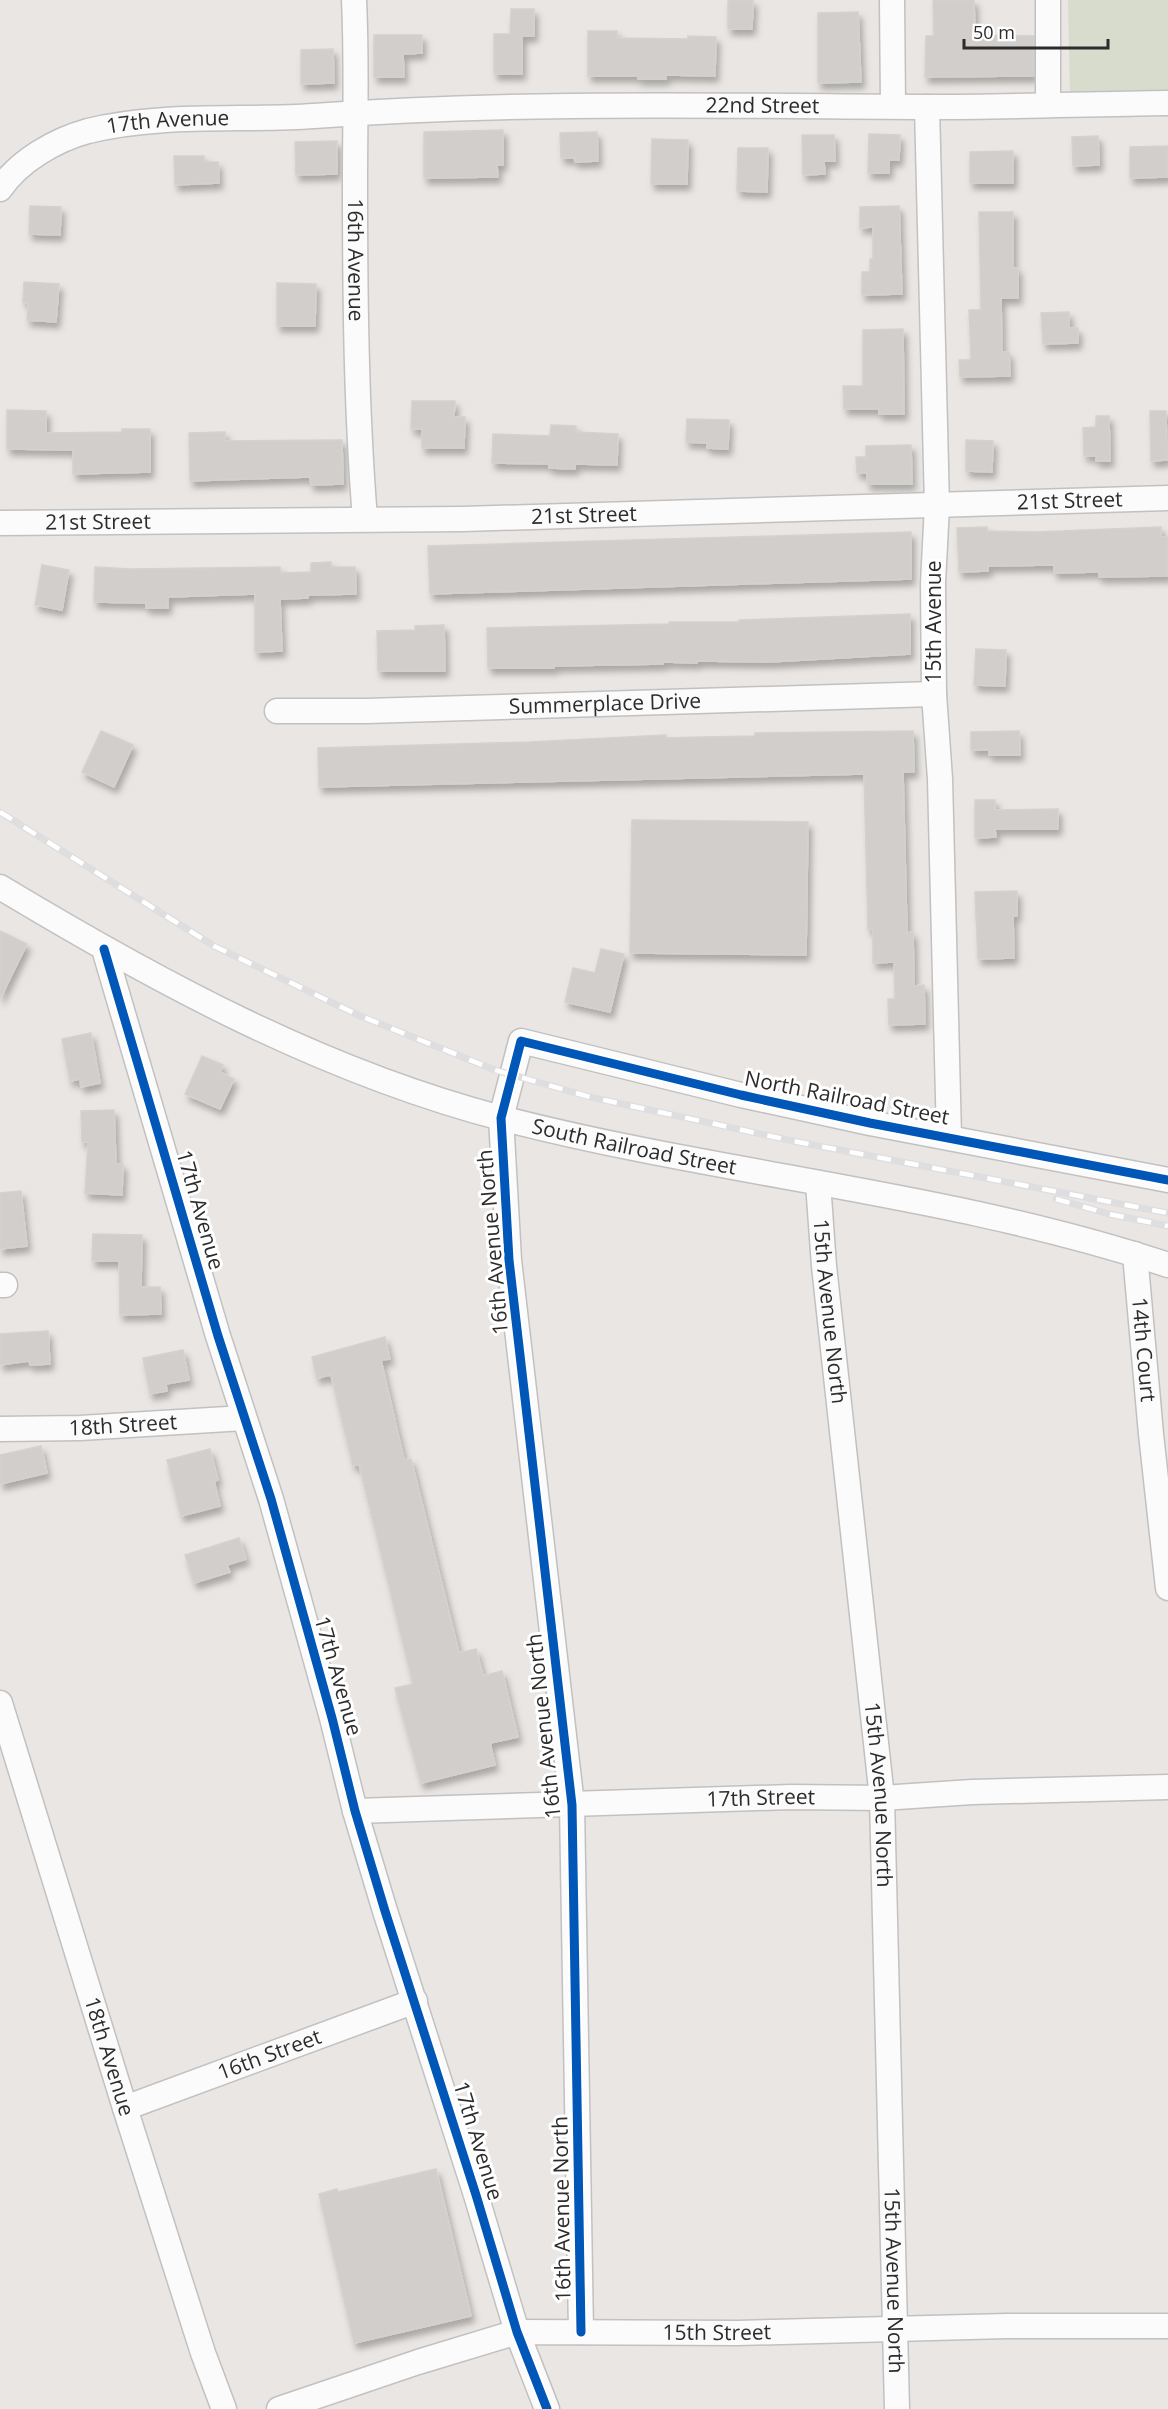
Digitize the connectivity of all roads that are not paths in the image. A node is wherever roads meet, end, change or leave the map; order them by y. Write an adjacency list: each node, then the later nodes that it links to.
1 (354, 0): 8 (street, 16th Avenue)
2 (892, 0): 6 (street)
3 (1048, 0): 5 (street)
4 (1168, 103): 5 (street, 22nd Street)
5 (1048, 105): 7 (street, 22nd Street)
6 (893, 106): 7 (street, 22nd Street); 8 (street, 22nd Street)
7 (927, 107): 11 (street, 15th Avenue)
8 (356, 113): 9 (street, 17th Avenue); 12 (street, 16th Avenue)
9 (0, 189)
10 (1168, 498): 11 (street, 21st Street)
11 (937, 506): 12 (street, 21st Street); 14 (street, 15th Avenue)
12 (365, 519): 13 (street, 21st Street)
13 (0, 523)
14 (934, 694): 15 (street, Summerplace Drive); 19 (street, 15th Avenue)
15 (277, 711)
16 (0, 887): 17 (street, South Railroad Street)
17 (104, 949): 18 (street, South Railroad Street); 24 (street, 17th Avenue)
18 (501, 1118): 19 (street, North Railroad Street); 21 (street, South Railroad Street); 30 (street, 16th Avenue North)
19 (949, 1137): 20 (street, North Railroad Street)
20 (1168, 1180)
21 (818, 1183): 22 (street, South Railroad Street); 29 (street, 15th Avenue North)
22 (1135, 1254): 23 (street, South Railroad Street); 26 (street, 14th Court)
23 (1168, 1265)
24 (244, 1418): 25 (street, 18th Street); 31 (street, 17th Avenue)
25 (0, 1429)
26 (1168, 1588)
27 (0, 1703): 33 (street, 18th Avenue)
28 (1168, 1787): 29 (street, 17th Street)
29 (882, 1798): 30 (street, 17th Street); 35 (street, 15th Avenue North)
30 (572, 1805): 31 (street, 17th Street); 37 (street, 16th Avenue North)
31 (355, 1811): 32 (street, 17th Avenue)
32 (415, 2001): 33 (street, 16th Street); 36 (street, 17th Avenue)
33 (125, 2108): 38 (street, 18th Avenue)
34 (1168, 2326): 35 (street, 15th Street)
35 (896, 2329): 37 (street, 15th Street); 41 (street, 15th Avenue North)
36 (517, 2332): 37 (street, 15th Street); 39 (street, 15th Street); 40 (street, 17th Avenue)
37 (581, 2332)
38 (224, 2409)
39 (279, 2409)
40 (547, 2409)
41 (897, 2409)

